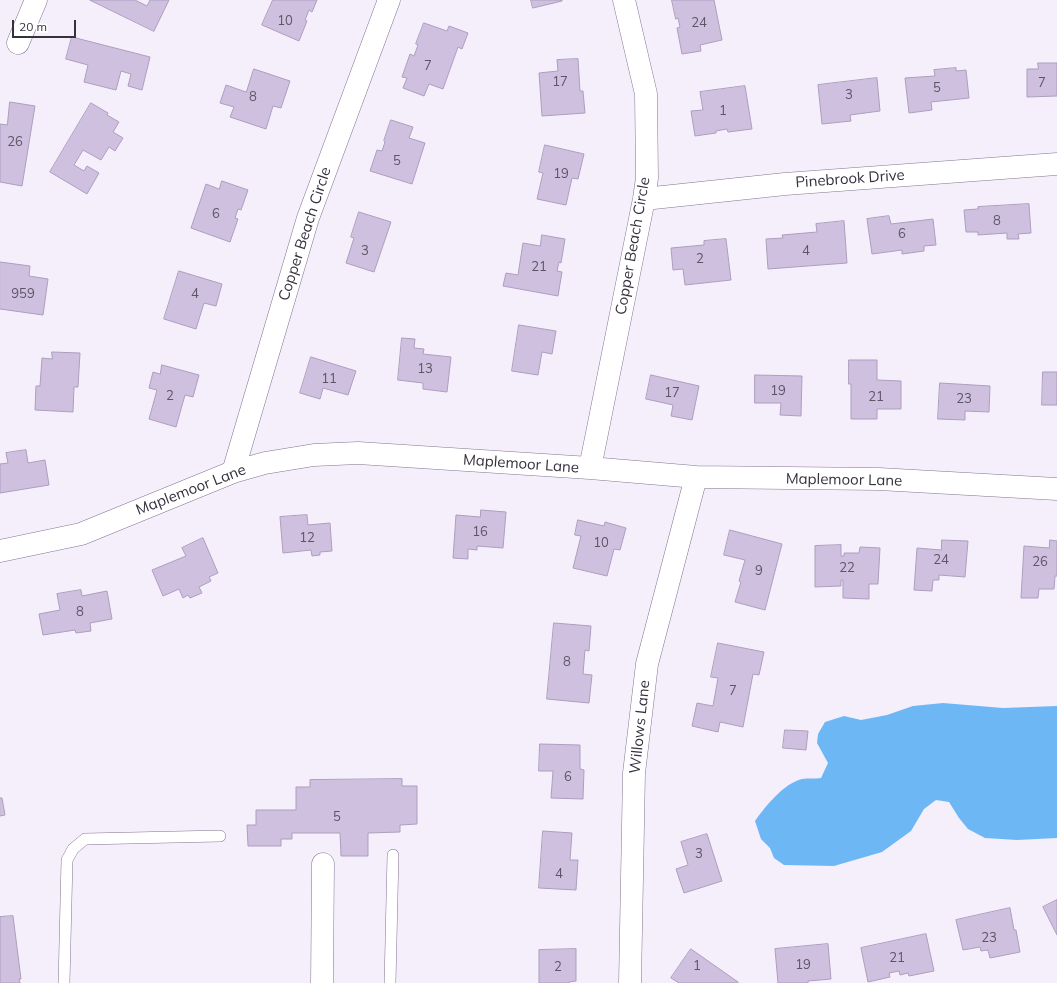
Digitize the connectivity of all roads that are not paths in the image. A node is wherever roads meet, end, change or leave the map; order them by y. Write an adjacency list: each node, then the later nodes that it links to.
1 (36, 0): 4 (street)
2 (389, 0): 8 (street, Copper Beach Circle)
3 (624, 0): 6 (street, Copper Beach Circle)
4 (18, 43)
5 (1057, 164): 6 (street, Pinebrook Drive)
6 (644, 199): 7 (street, Copper Beach Circle)
7 (590, 468): 8 (street, Maplemoor Lane); 9 (street, Maplemoor Lane)
8 (233, 472): 11 (street, Maplemoor Lane)
9 (696, 477): 10 (street, Maplemoor Lane); 18 (street, Willows Lane)
10 (1057, 489)
11 (0, 551)
12 (220, 836): 15 (lane)
13 (393, 855): 17 (lane)
14 (323, 864): 16 (street)
15 (64, 983)
16 (322, 983)
17 (390, 983)
18 (630, 983)

